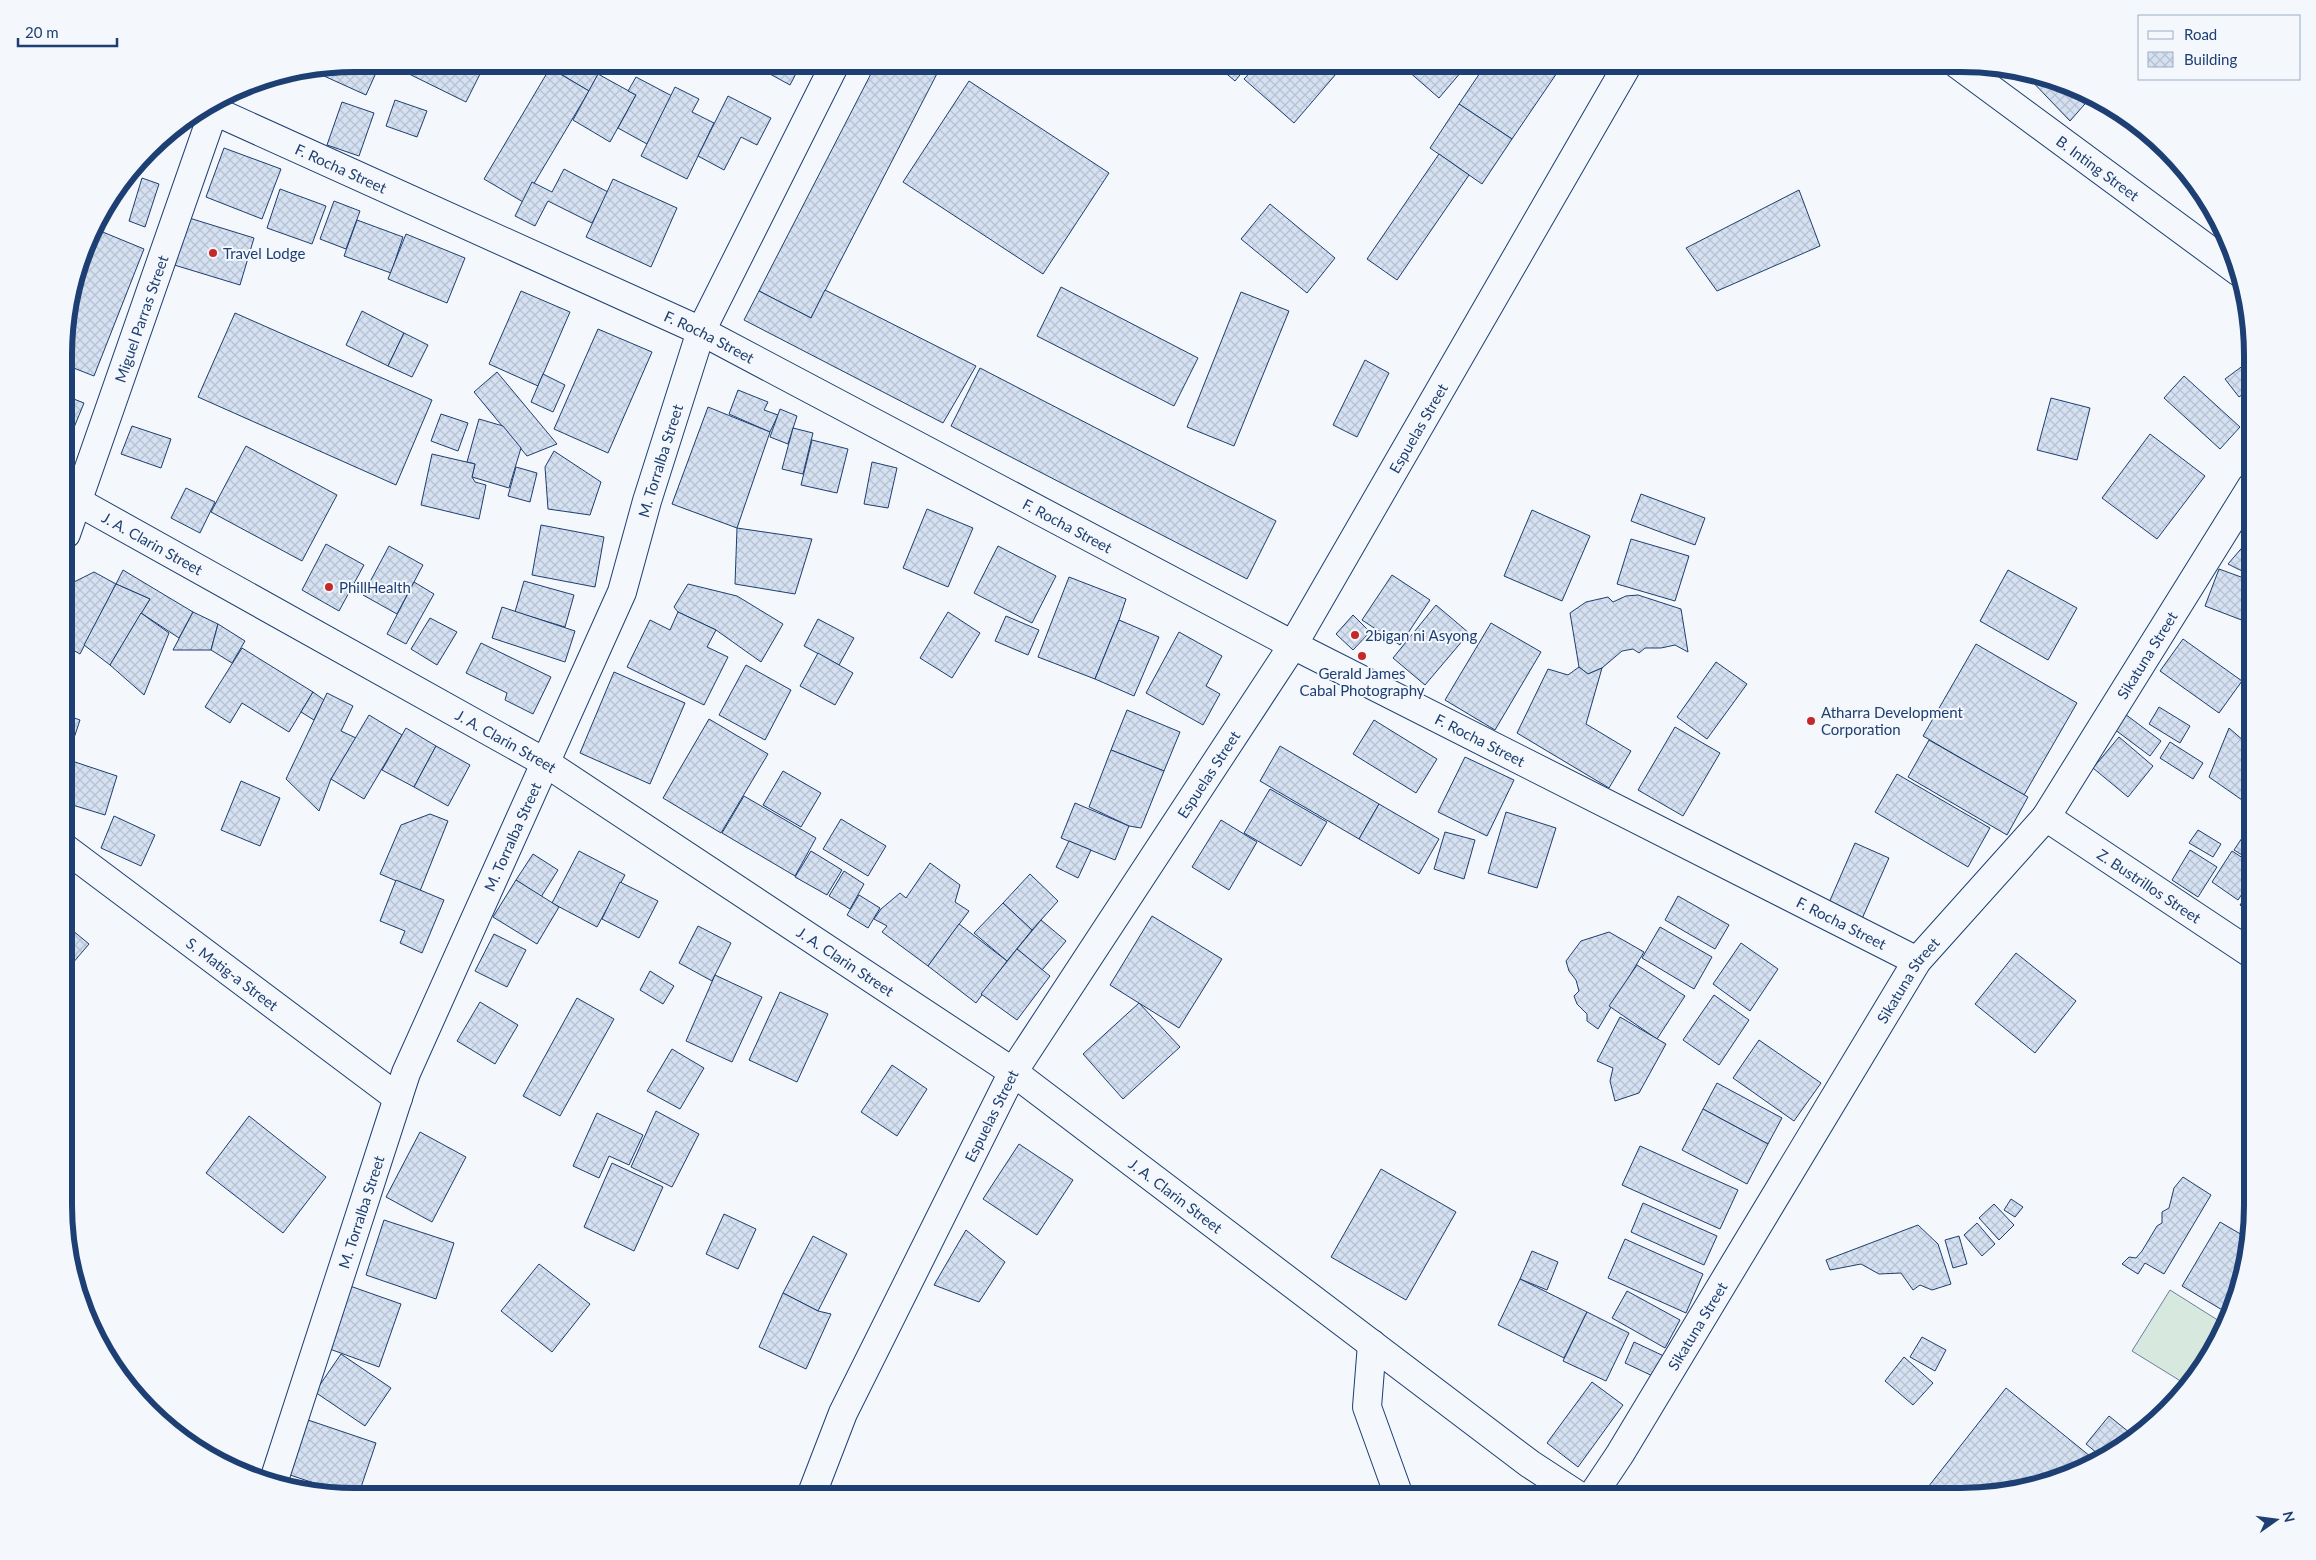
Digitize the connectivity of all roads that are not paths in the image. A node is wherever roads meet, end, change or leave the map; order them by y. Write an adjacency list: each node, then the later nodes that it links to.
1 (831, 72): 7 (street, M. Torralba Street)
2 (1623, 72): 10 (street, Espuelas Street)
3 (1967, 72): 6 (street, B. Inting Street)
4 (216, 109): 7 (street, F. Rocha Street)
5 (210, 112): 8 (street, Miguel Parras Street)
6 (2228, 264)
7 (701, 331): 10 (street, F. Rocha Street); 11 (street, M. Torralba Street)
8 (72, 498): 11 (street, J. A. Clarin Street)
9 (2244, 499): 12 (street, Sikatuna Street)
10 (1293, 645): 15 (street, F. Rocha Street); 16 (street, Espuelas Street)
11 (546, 763): 16 (street, J. A. Clarin Street); 17 (street, M. Torralba Street)
12 (2046, 817): 14 (street, Z. Bustrillos Street); 15 (street, Sikatuna Street)
13 (72, 854): 17 (street, S. Matig-a Street)
14 (2244, 949)
15 (1917, 961): 23 (street, Sikatuna Street)
16 (1013, 1072): 18 (street, J. A. Clarin Street); 20 (street, Espuelas Street)
17 (398, 1098): 19 (street, M. Torralba Street)
18 (1372, 1344): 21 (street); 22 (street, J. A. Clarin Street)
19 (275, 1476)
20 (814, 1488)
21 (1396, 1488)
22 (1566, 1488)
23 (1597, 1488)

